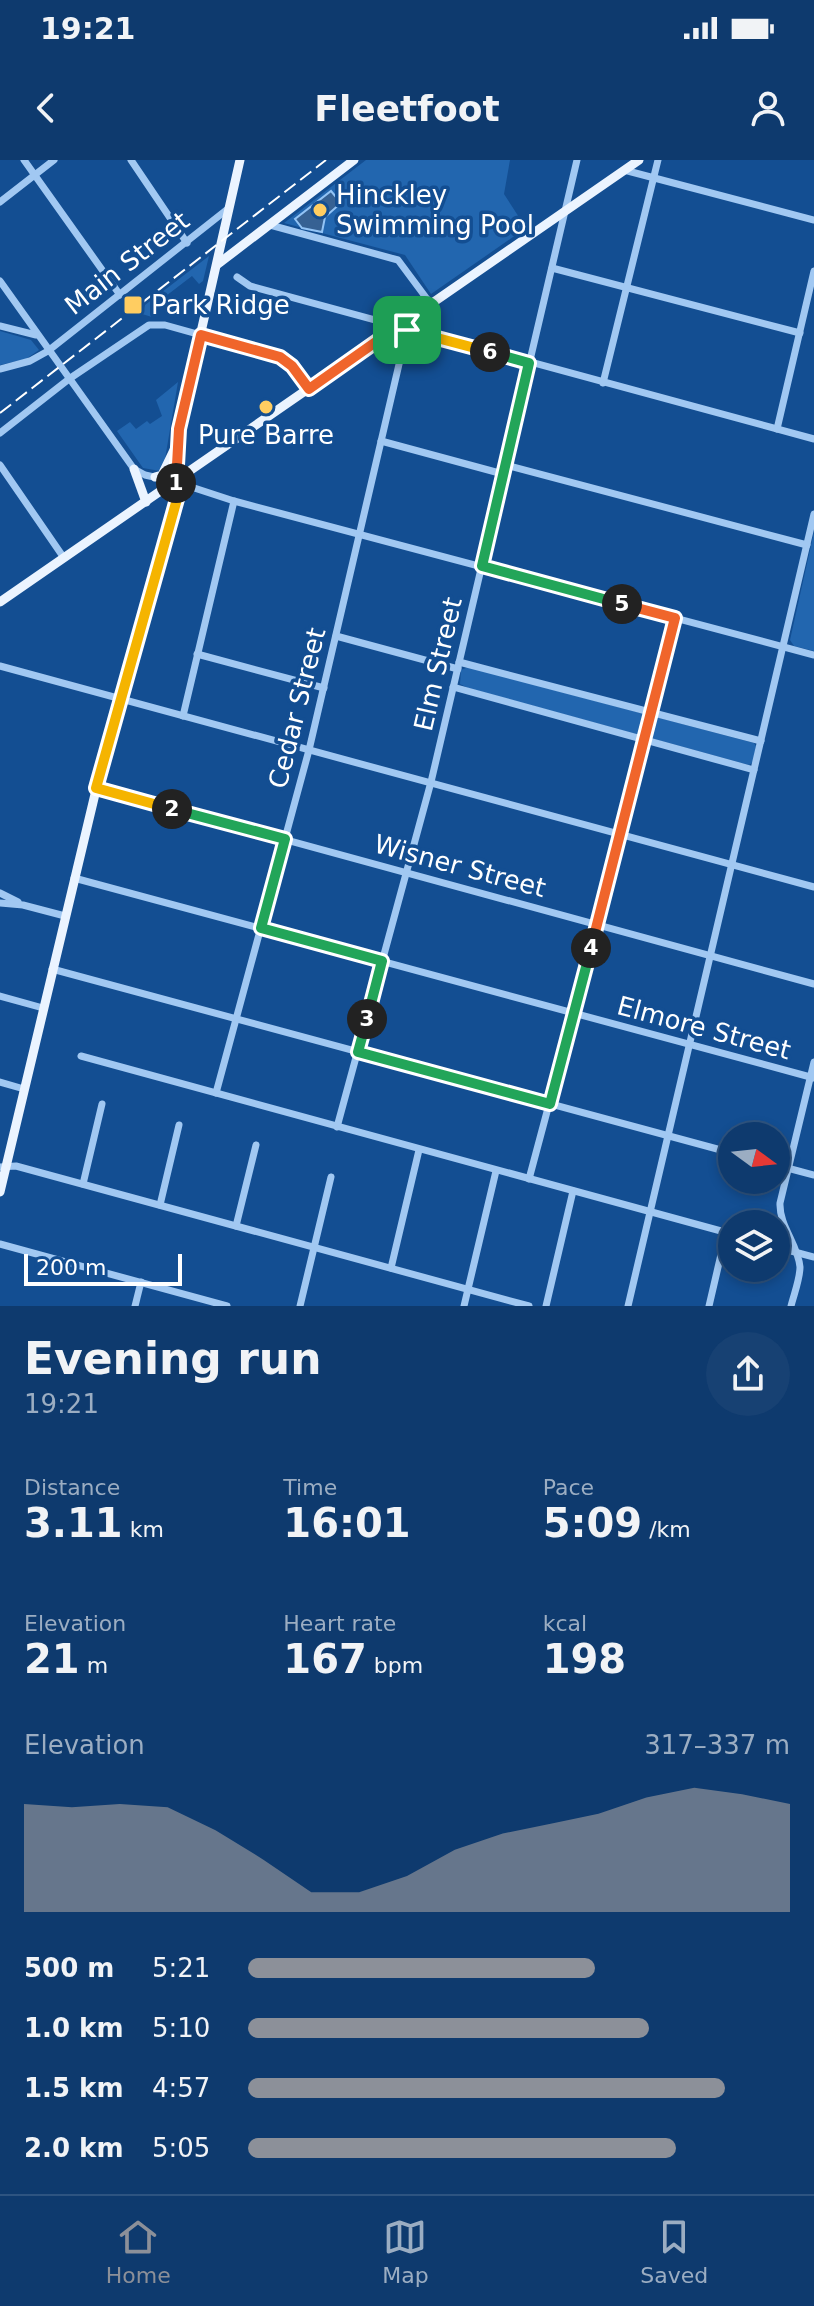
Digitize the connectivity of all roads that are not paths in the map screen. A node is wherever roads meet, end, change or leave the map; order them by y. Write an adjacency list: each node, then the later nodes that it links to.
1 (24, 160): 10 (street)
2 (54, 160): 10 (street)
3 (131, 160): 17 (street)
4 (354, 160): 16 (main road)
5 (577, 160): 14 (street, Elm Street)
6 (639, 160): 9 (main road)
7 (658, 160): 11 (street)
8 (238, 162): 13 (main road)
9 (624, 170): 11 (street); 14 (main road)
10 (35, 175): 12 (street); 24 (street)
11 (654, 178): 15 (street); 23 (street)
12 (0, 202)
13 (231, 206): 17 (street, Main Street); 18 (main road)
14 (565, 211): 19 (street, Elm Street); 25 (main road)
15 (814, 220)
16 (270, 225): 18 (main road); 25 (street)
17 (187, 243): 24 (street, Main Street)
18 (218, 264): 30 (main road)
19 (552, 268): 23 (street); 32 (street, Elm Street)
20 (814, 271): 28 (street)
21 (237, 277): 27 (street)
22 (0, 281): 29 (street)
23 (627, 288): 28 (street); 35 (street)
24 (120, 295): 31 (street, Main Street)
25 (430, 303): 27 (main road)
26 (0, 326): 29 (street)
27 (402, 328): 32 (street); 36 (main road); 40 (street, Cedar Street)
28 (800, 333): 37 (street)
29 (36, 335): 31 (street)
30 (201, 335): 34 (street); 36 (street); 41 (main road)
31 (48, 351): 33 (street, Main Street); 34 (street)
32 (529, 363): 35 (street); 43 (street, Elm Street)
33 (0, 369)
34 (69, 379): 38 (street); 44 (street)
35 (603, 383): 37 (street)
36 (309, 389): 47 (main road)
37 (777, 429): 39 (street)
38 (0, 433)
39 (814, 439)
40 (381, 441): 45 (street); 51 (street, Cedar Street)
41 (177, 443): 46 (main road); 47 (main road)
42 (0, 465): 53 (street)
43 (506, 465): 45 (street, Elm Street); 52 (street)
44 (134, 469): 46 (street); 49 (main road)
45 (503, 474): 54 (street, Elm Street)
46 (155, 477): 47 (street)
47 (176, 482): 48 (street); 49 (main road); 65 (main road)
48 (234, 501): 51 (street); 59 (street)
49 (146, 502): 53 (main road)
50 (814, 514): 52 (street)
51 (359, 533): 54 (street); 57 (street, Cedar Street)
52 (807, 545): 58 (street)
53 (64, 558): 55 (main road)
54 (482, 566): 56 (street); 61 (street, Elm Street)
55 (0, 602)
56 (675, 618): 58 (street); 66 (street)
57 (336, 636): 61 (street); 64 (street, Cedar Street)
58 (783, 647): 60 (street); 69 (street)
59 (197, 654): 64 (street); 67 (street)
60 (814, 655)
61 (458, 665): 63 (street, Elm Street); 66 (street)
62 (0, 666): 65 (street)
63 (453, 687): 68 (street); 72 (street, Elm Street)
64 (324, 688): 70 (street, Cedar Street)
65 (119, 698): 67 (street); 73 (main road)
66 (651, 713): 68 (street); 69 (street)
67 (183, 716): 70 (street)
68 (645, 739): 71 (street); 74 (street)
69 (761, 741): 71 (street)
70 (309, 750): 72 (street); 75 (street, Cedar Street)
71 (754, 770): 76 (street)
72 (431, 782): 74 (street); 77 (street, Elm Street)
73 (96, 788): 75 (street, Wisner Street); 78 (main road)
74 (621, 835): 76 (street); 84 (street)
75 (285, 839): 77 (street, Wisner Street); 85 (street, Cedar Street)
76 (732, 865): 79 (street); 86 (street)
77 (406, 872): 84 (street, Wisner Street); 87 (street, Elm Street)
78 (74, 878): 83 (main road); 85 (street, Elmore Street)
79 (814, 887)
80 (0, 893): 82 (street)
81 (0, 903): 82 (street)
82 (23, 905): 83 (street)
83 (65, 916): 88 (main road)
84 (598, 923): 86 (street, Wisner Street); 92 (street)
85 (261, 928): 87 (street, Elmore Street); 93 (street, Cedar Street)
86 (711, 955): 89 (street, Wisner Street); 94 (street)
87 (382, 961): 92 (street, Elmore Street); 95 (street, Elm Street)
88 (52, 969): 91 (main road); 93 (street)
89 (814, 984)
90 (0, 996): 91 (street)
91 (43, 1008): 100 (main road)
92 (574, 1013): 94 (street, Elmore Street); 103 (street)
93 (236, 1019): 95 (street); 101 (street, Cedar Street)
94 (690, 1045): 98 (street, Elmore Street); 106 (street)
95 (358, 1052): 103 (street); 105 (street, Elm Street)
96 (81, 1056): 101 (street)
97 (814, 1062): 98 (street)
98 (812, 1078): 110 (street)
99 (0, 1082): 100 (street)
100 (24, 1089): 111 (main road)
101 (216, 1093): 105 (street)
102 (102, 1104): 117 (street)
103 (550, 1104): 106 (street); 116 (street)
104 (179, 1125): 121 (street)
105 (337, 1127): 109 (street)
106 (668, 1135): 108 (street); 122 (street)
107 (256, 1145): 123 (street)
108 (718, 1149)
109 (419, 1150): 113 (street); 130 (street)
110 (790, 1164)
111 (3, 1166): 117 (street); 119 (main road)
112 (790, 1168): 114 (street)
113 (496, 1171): 116 (street); 133 (street)
114 (814, 1175)
115 (331, 1177): 126 (street)
116 (529, 1179): 118 (street)
117 (83, 1184): 121 (street)
118 (573, 1191): 122 (street); 139 (street)
119 (0, 1192)
120 (783, 1194): 128 (street)
121 (160, 1205): 123 (street)
122 (650, 1212): 124 (street); 140 (street)
123 (236, 1226): 126 (street)
124 (718, 1231)
125 (0, 1244): 132 (street)
126 (314, 1247): 130 (street); 136 (street)
127 (790, 1250): 128 (street)
128 (797, 1252): 129 (street); 142 (street)
129 (814, 1257)
130 (391, 1268): 133 (street)
131 (718, 1274): 141 (street)
132 (141, 1282): 134 (street); 135 (street)
133 (468, 1289): 137 (street); 138 (street)
134 (135, 1306)
135 (227, 1306)
136 (300, 1306)
137 (464, 1306)
138 (529, 1306)
139 (546, 1306)
140 (628, 1306)
141 (709, 1306)
142 (791, 1306)

